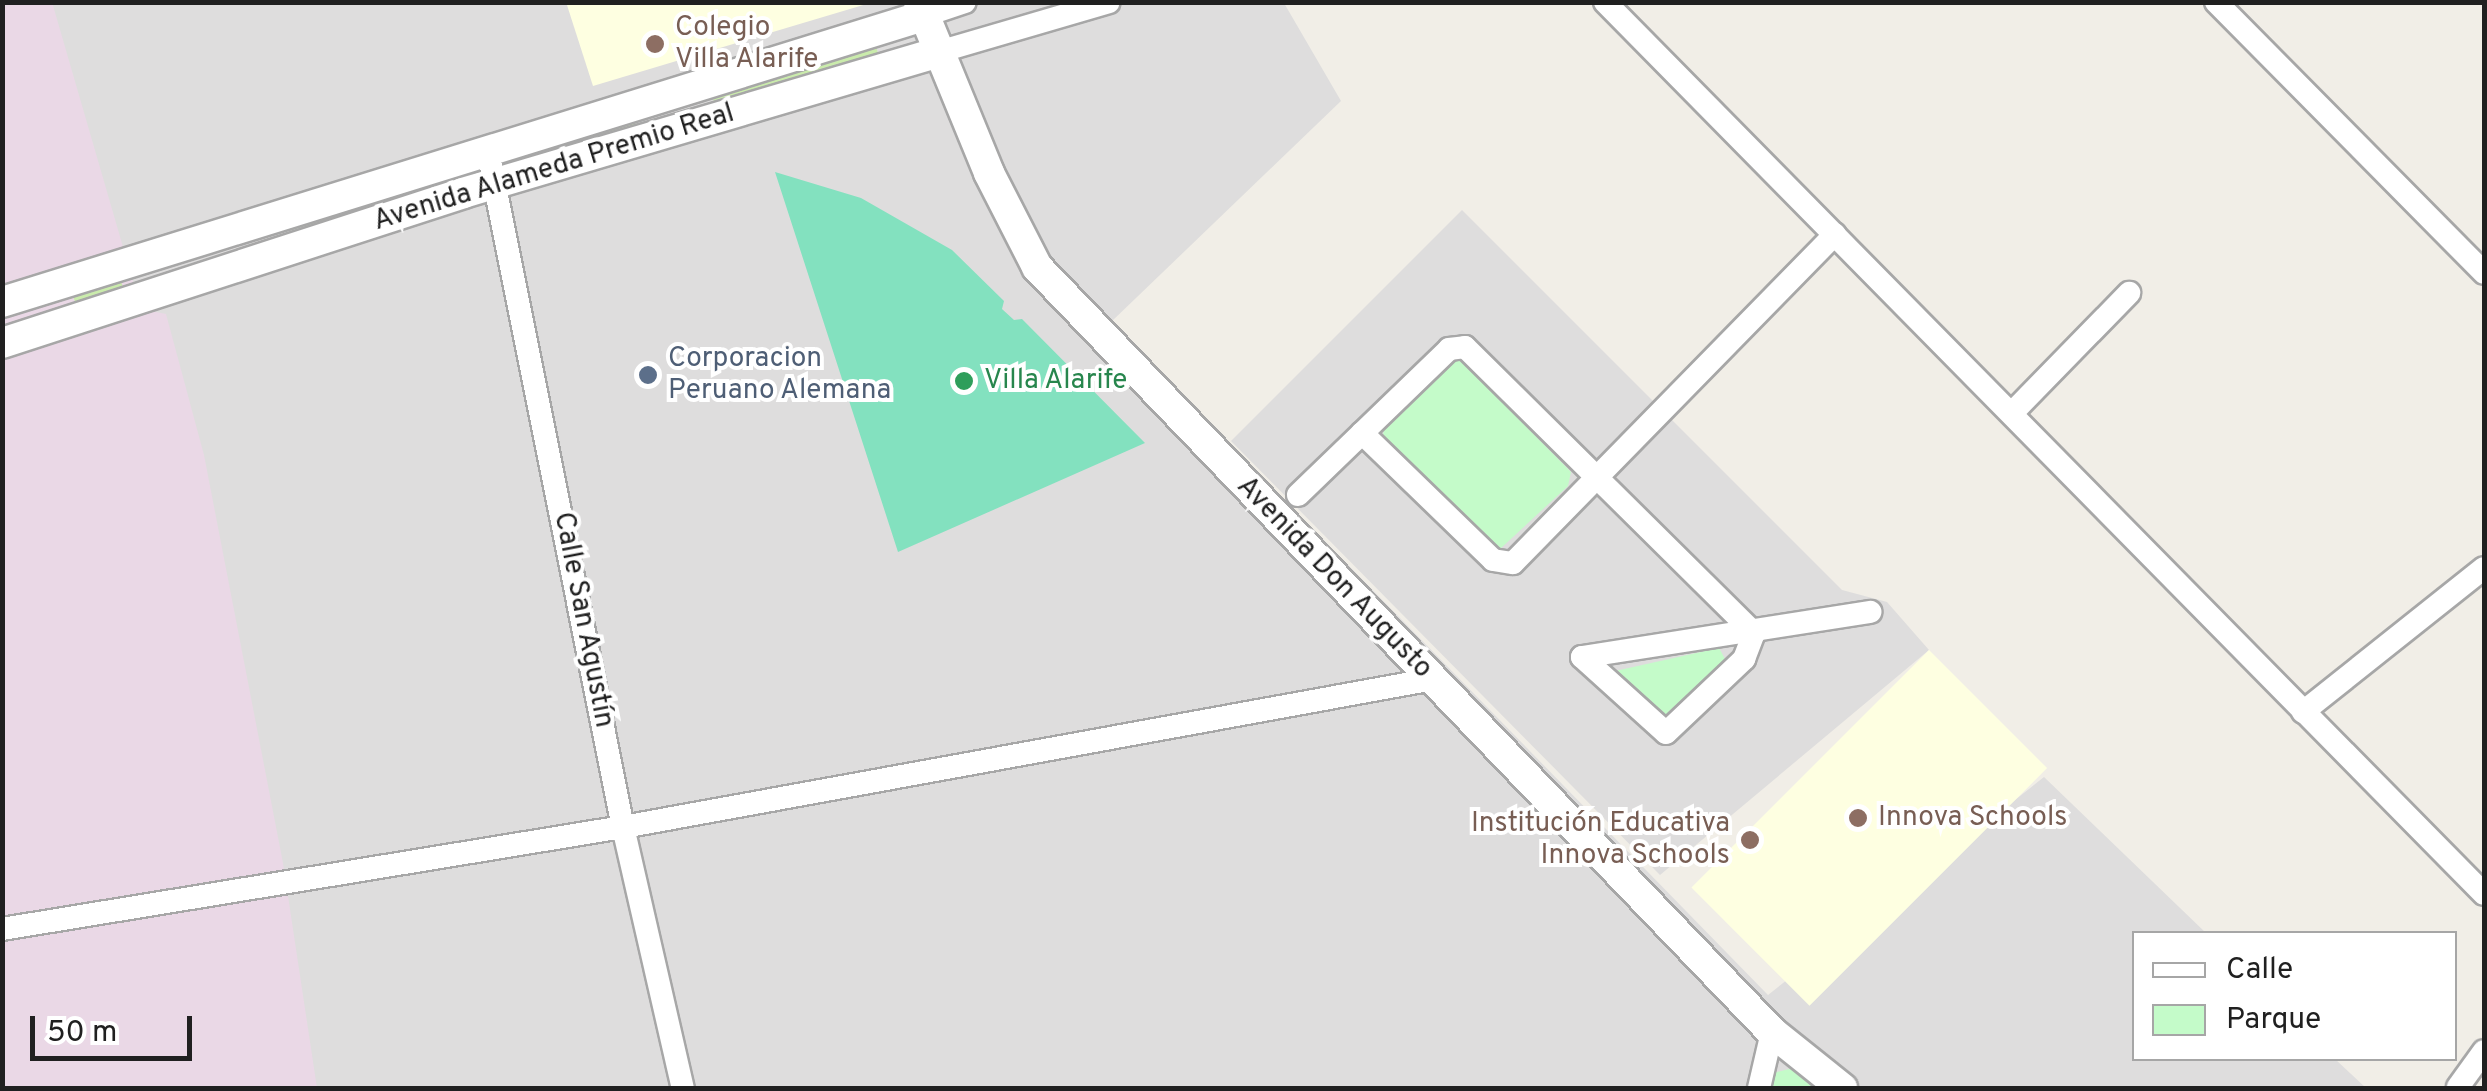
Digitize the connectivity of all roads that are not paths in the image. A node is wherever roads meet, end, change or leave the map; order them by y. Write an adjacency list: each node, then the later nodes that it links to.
1 (965, 2): 5 (street, Avenida Alameda Premio Real)
2 (1109, 2): 6 (street, Avenida Alameda Premio Real)
3 (1605, 2): 11 (street)
4 (2216, 2): 13 (street)
5 (921, 9): 6 (street, Avenida Don Augusto); 7 (street, Avenida Alameda Premio Real)
6 (936, 53): 8 (street, Avenida Alameda Premio Real); 27 (street, Avenida Don Augusto)
7 (665, 98): 8 (street); 9 (street, Avenida Alameda Premio Real)
8 (677, 130): 10 (street, Avenida Alameda Premio Real)
9 (488, 151): 10 (street, Calle San Agustín); 12 (street, Avenida Alameda Premio Real)
10 (496, 184): 16 (street, Avenida Alameda Premio Real); 29 (street, Calle San Agustín)
11 (1835, 234): 20 (street); 22 (street)
12 (146, 258): 14 (street, Avenida Alameda Premio Real); 16 (street)
13 (2484, 273)
14 (36, 292): 17 (street, Avenida Alameda Premio Real); 18 (street)
15 (2129, 292): 20 (street)
16 (158, 293): 18 (street, Avenida Alameda Premio Real)
17 (2, 302)
18 (49, 328): 19 (street, Avenida Alameda Premio Real)
19 (2, 343)
20 (2012, 413): 28 (street)
21 (1362, 433): 22 (street); 22 (street); 23 (street)
22 (1595, 472): 26 (street)
23 (1298, 495)
24 (2484, 568): 28 (street)
25 (1870, 612): 26 (street)
26 (1754, 633): 26 (street)
27 (1433, 679): 29 (street); 32 (street, Avenida Don Augusto)
28 (2303, 712): 30 (street)
29 (623, 827): 31 (street); 35 (street, Calle San Agustín)
30 (2484, 894)
31 (2, 929)
32 (1772, 1032): 36 (street); 37 (street, Avenida Don Augusto)
33 (2484, 1050): 38 (street)
34 (2484, 1072): 38 (street)
35 (683, 1088)
36 (1759, 1088)
37 (1842, 1088)
38 (2457, 1088)

